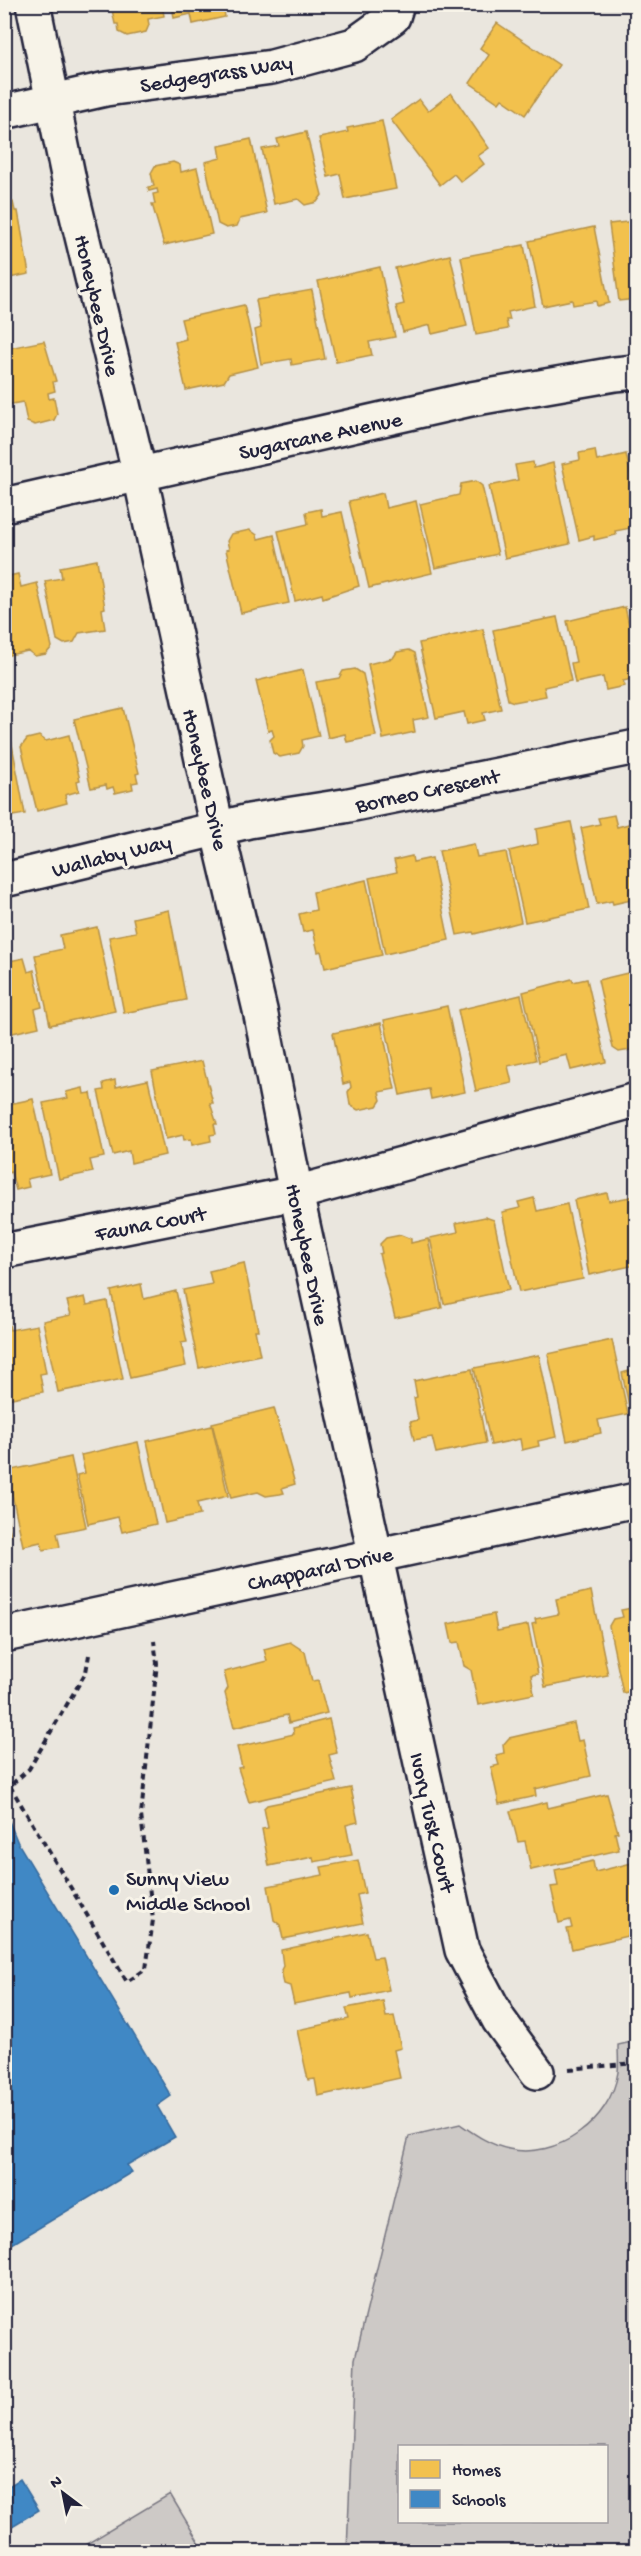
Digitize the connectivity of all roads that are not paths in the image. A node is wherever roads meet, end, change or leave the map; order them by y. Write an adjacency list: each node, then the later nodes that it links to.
1 (33, 4): 3 (street, Honeybee Drive)
2 (397, 4): 3 (street, Sedgegrass Way)
3 (53, 102): 4 (street, Sedgegrass Way); 6 (street, Honeybee Drive)
4 (4, 112)
5 (636, 372): 6 (street, Sugarcane Avenue)
6 (140, 475): 7 (street, Sugarcane Avenue); 9 (street, Honeybee Drive)
7 (4, 505)
8 (636, 747): 9 (street, Borneo Crescent)
9 (217, 828): 10 (street, Wallaby Way); 12 (street, Honeybee Drive)
10 (4, 880)
11 (636, 1100): 12 (street)
12 (296, 1193): 13 (street, Fauna Court); 15 (street, Honeybee Drive)
13 (4, 1251)
14 (636, 1500): 15 (street, Chapparal Drive)
15 (374, 1555): 16 (street, Chapparal Drive); 17 (street, Ivory Tusk Court)
16 (4, 1635)
17 (537, 2072)

